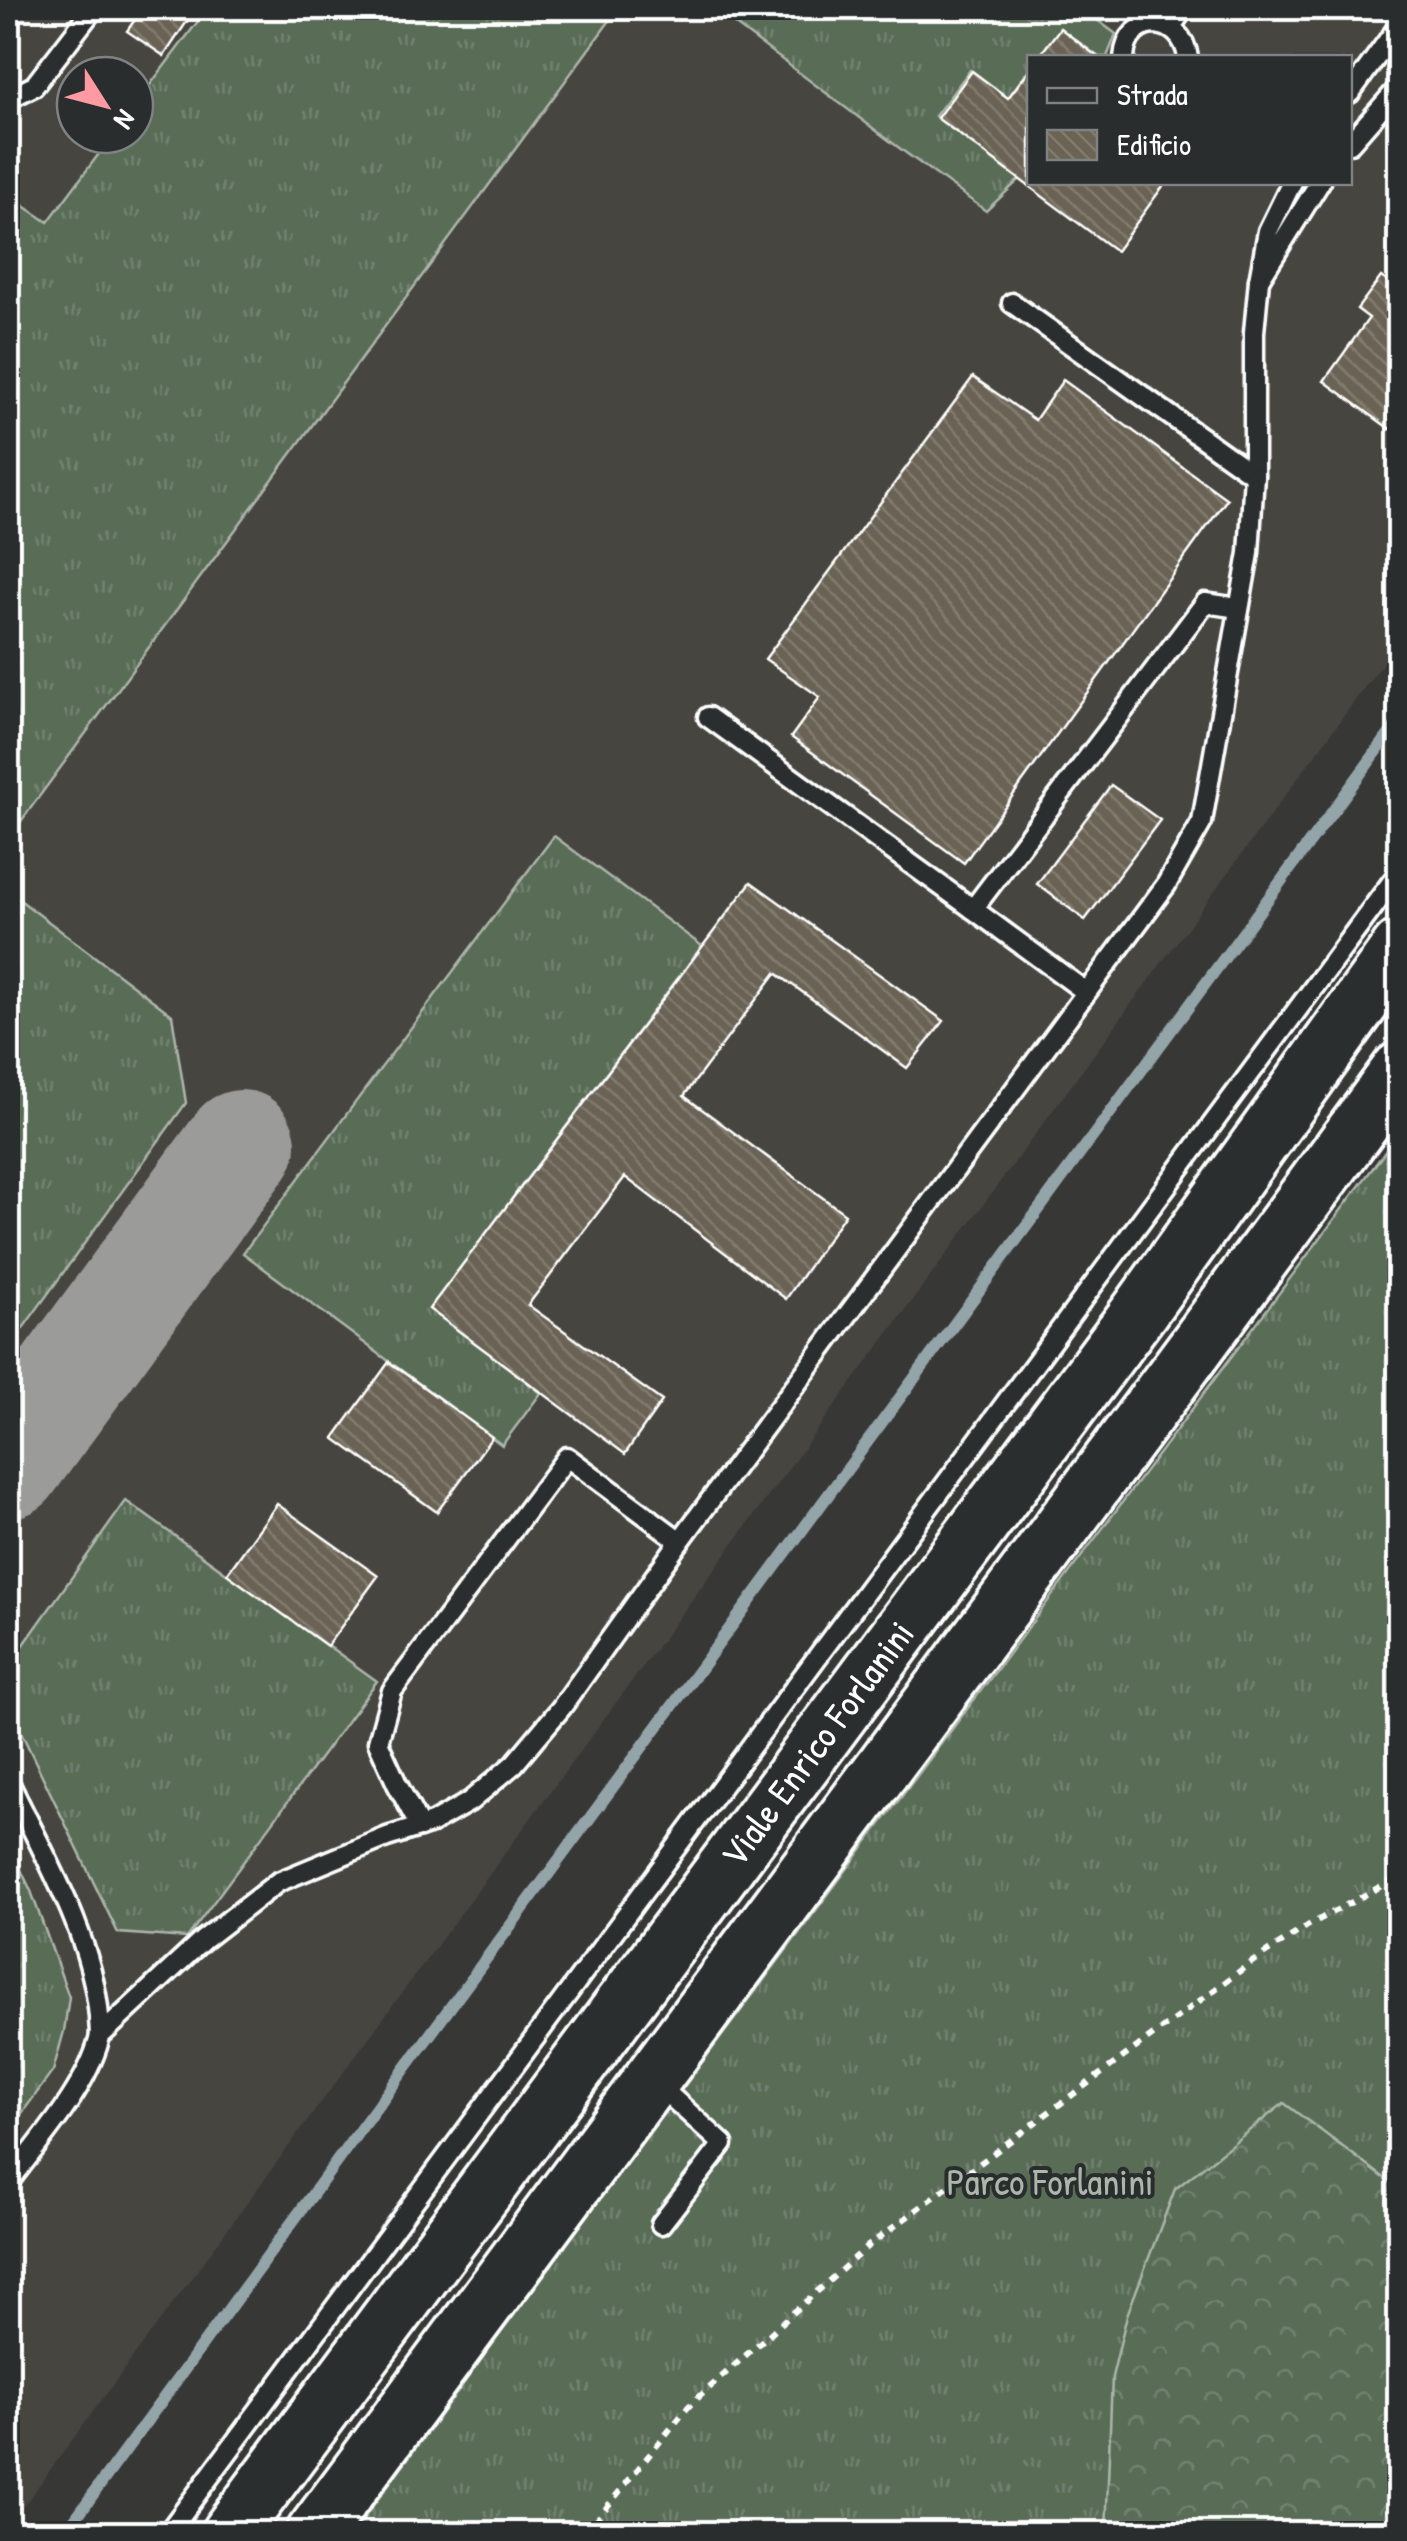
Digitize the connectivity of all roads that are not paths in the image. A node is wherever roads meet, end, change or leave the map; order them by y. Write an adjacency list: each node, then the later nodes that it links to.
1 (94, 8): 9 (lane)
2 (1184, 8): 4 (lane)
3 (1400, 24): 8 (lane)
4 (1171, 28): 5 (lane); 6 (lane)
5 (1125, 55)
6 (1188, 55)
7 (1400, 86): 10 (lane)
8 (1352, 90)
9 (8, 96)
10 (1352, 141)
11 (1291, 185): 13 (lane)
12 (1318, 185): 13 (lane)
13 (1259, 280): 15 (lane)
14 (1012, 304): 15 (lane)
15 (1254, 475): 16 (lane)
16 (1239, 608): 19 (lane); 21 (lane)
17 (708, 717): 19 (lane)
18 (1400, 872): 30 (lane)
19 (973, 909): 21 (lane)
20 (1400, 948): 31 (main road, Viale Enrico Forlanini)
21 (1086, 992): 23 (lane)
22 (1400, 1070): 27 (main road, Viale Enrico Forlanini)
23 (680, 1541): 25 (lane); 25 (lane)
24 (8, 1780): 26 (lane)
25 (420, 1826): 26 (lane)
26 (100, 2036): 28 (lane)
27 (652, 2079): 29 (lane); 32 (main road, Viale Enrico Forlanini)
28 (8, 2184)
29 (661, 2224)
30 (167, 2534)
31 (230, 2534)
32 (314, 2534)

